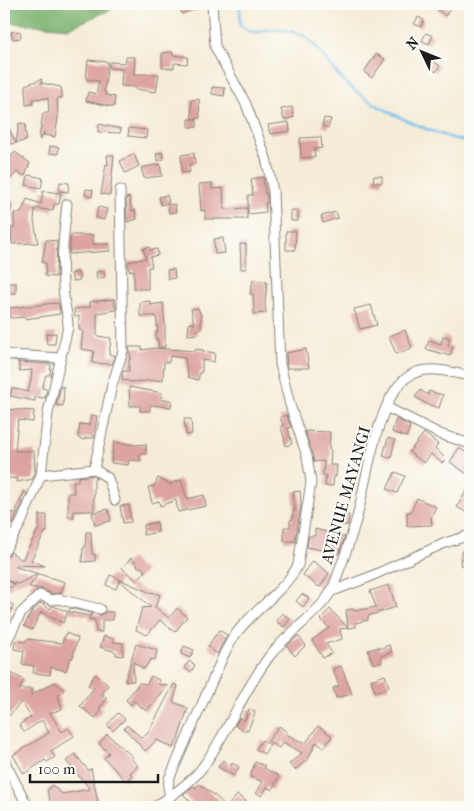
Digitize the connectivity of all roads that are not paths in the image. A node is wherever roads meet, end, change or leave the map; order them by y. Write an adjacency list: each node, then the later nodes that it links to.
1 (212, 4): 22 (street)
2 (120, 190): 11 (street)
3 (67, 204): 7 (street)
4 (6, 206): 5 (street)
5 (4, 217)
6 (4, 353): 7 (street)
7 (61, 358): 12 (street)
8 (470, 376): 9 (street, AVENUE MAYANGI)
9 (386, 407): 10 (street); 16 (street, AVENUE MAYANGI)
10 (470, 444)
11 (94, 469): 12 (street); 13 (street)
12 (41, 475): 15 (street)
13 (116, 500)
14 (470, 536): 16 (street)
15 (4, 552)
16 (330, 592): 22 (street, AVENUE MAYANGI)
17 (100, 609): 18 (street)
18 (4, 647)
19 (4, 760): 20 (street)
20 (13, 781): 21 (street); 23 (street)
21 (4, 785)
22 (170, 797): 24 (street, AVENUE MAYANGI)
23 (28, 807)
24 (154, 807)

